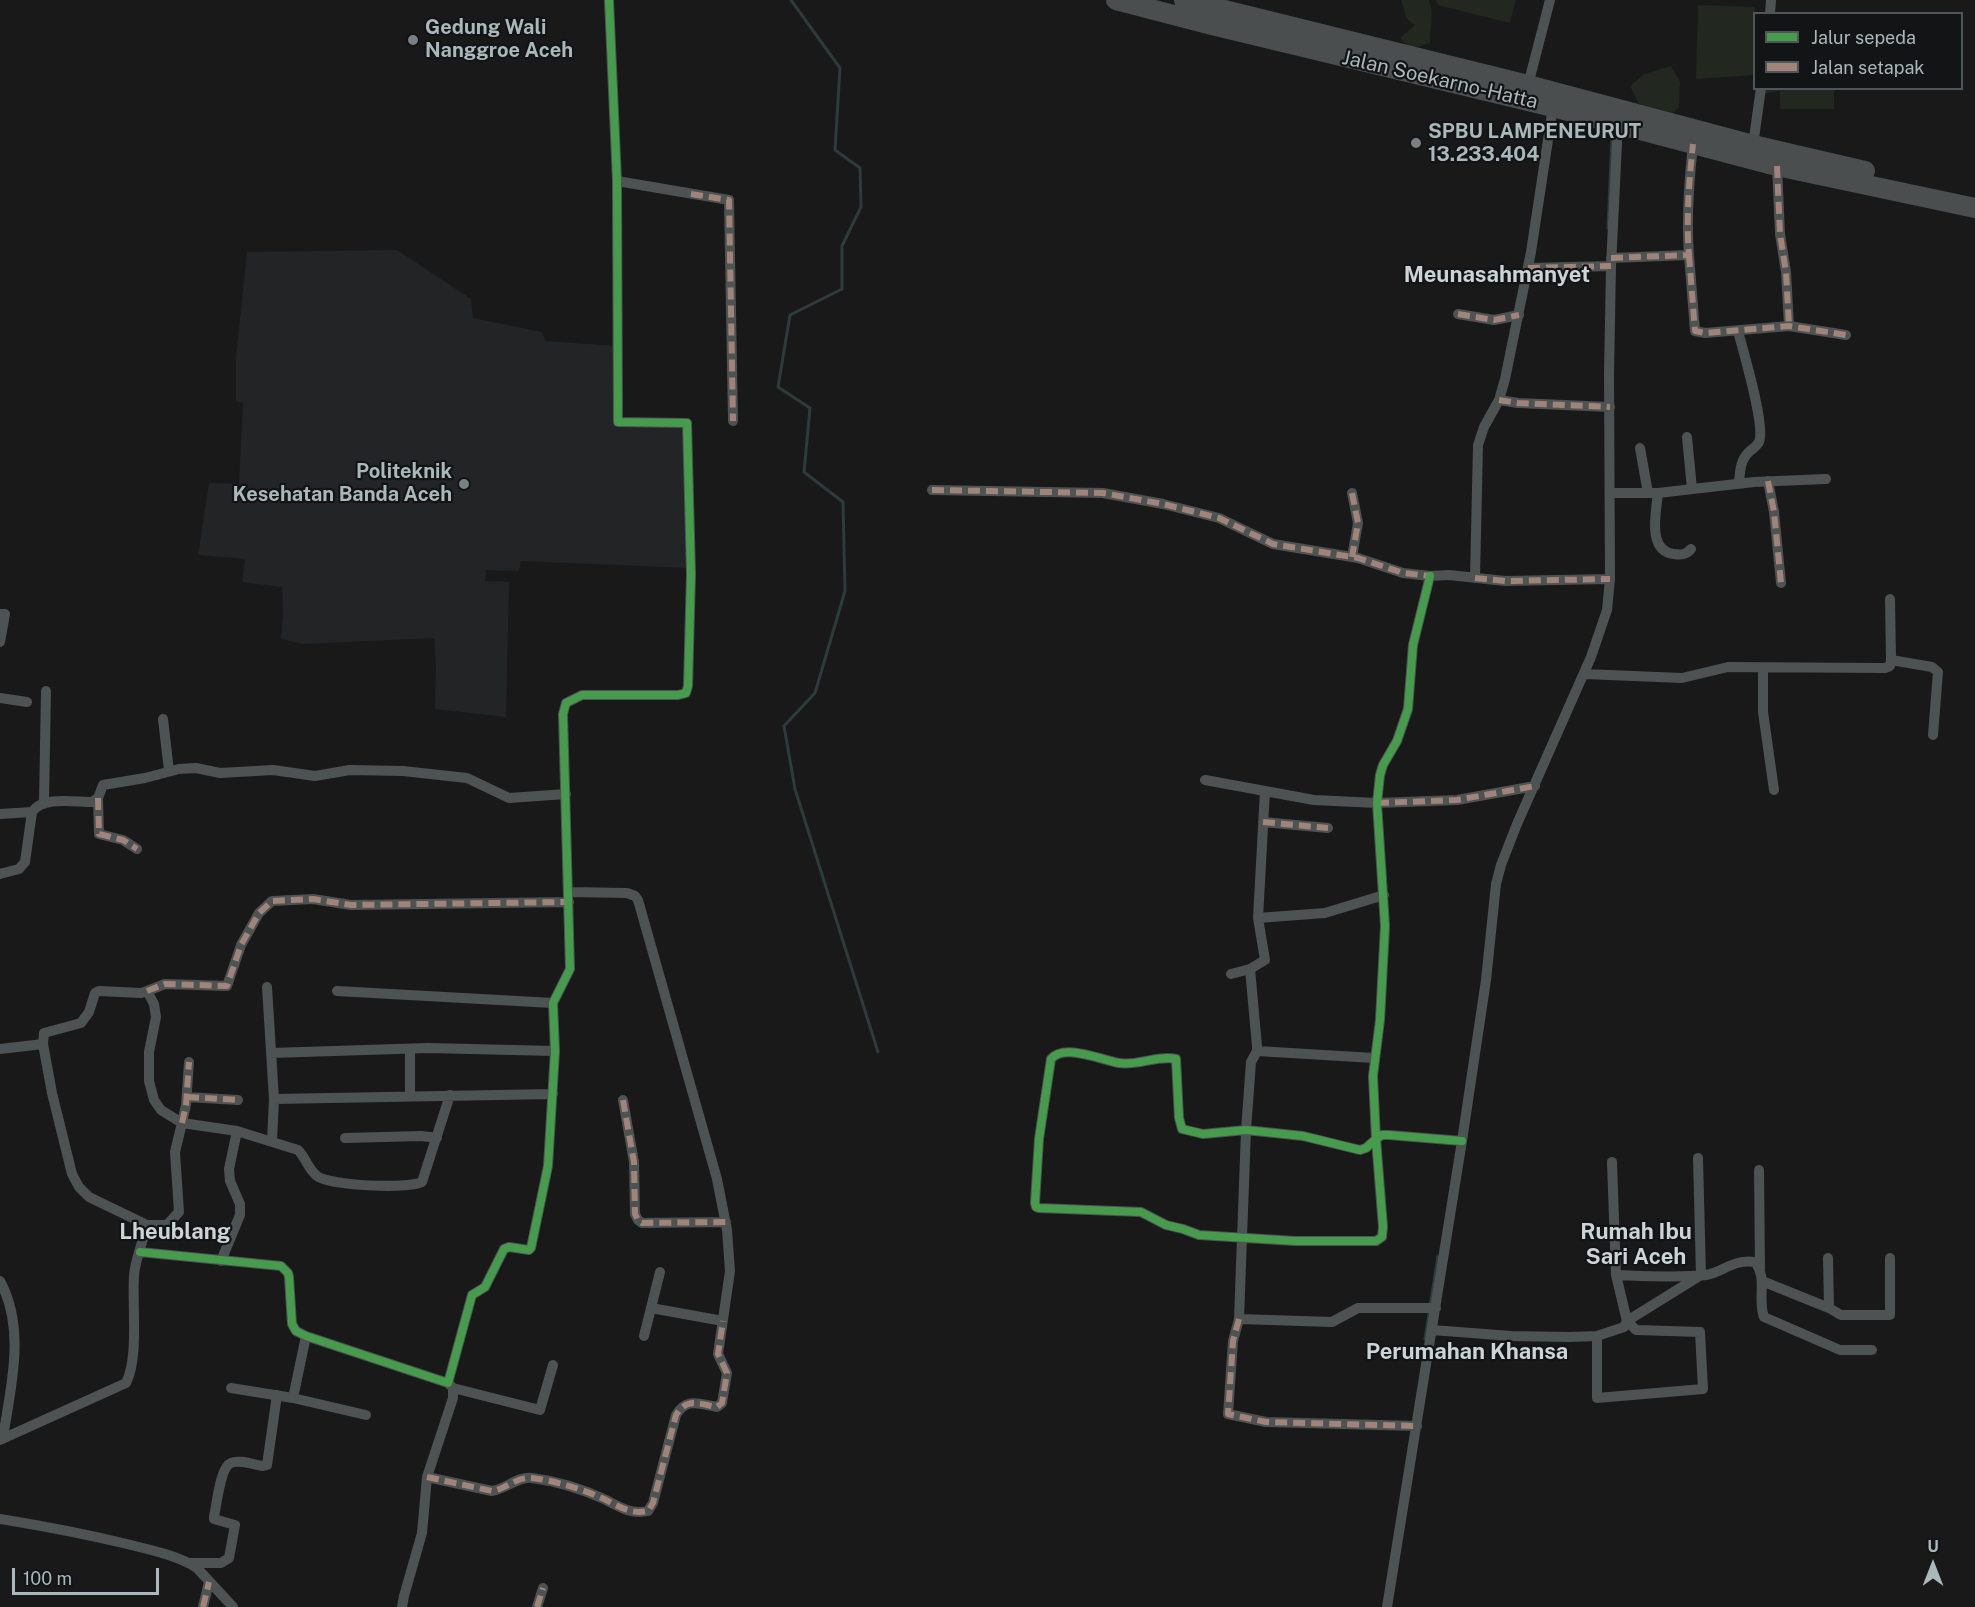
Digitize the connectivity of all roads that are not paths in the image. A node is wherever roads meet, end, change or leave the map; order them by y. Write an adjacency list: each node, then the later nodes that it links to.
1 (609, 0): 13 (street)
2 (1116, 0): 5 (highway, Jalan Soekarno-Hatta)
3 (1185, 0): 5 (highway, Jalan Soekarno-Hatta)
4 (1550, 0): 6 (street)
5 (1267, 30): 6 (highway, Jalan Soekarno-Hatta); 8 (highway, Jalan Soekarno-Hatta)
6 (1528, 85): 9 (highway, Jalan Soekarno-Hatta)
7 (1761, 90): 11 (street)
8 (1553, 107): 9 (highway, Jalan Soekarno-Hatta); 18 (street)
9 (1608, 116): 10 (highway, Jalan Soekarno-Hatta); 11 (highway, Jalan Soekarno-Hatta); 17 (street)
10 (1693, 144): 12 (highway, Jalan Soekarno-Hatta); 16 (street)
11 (1753, 145): 14 (highway, Jalan Soekarno-Hatta)
12 (1777, 166): 15 (highway, Jalan Soekarno-Hatta); 21 (street)
13 (617, 181): 26 (street); 59 (street)
14 (1975, 194)
15 (1975, 208)
16 (1689, 255): 17 (street); 22 (street)
17 (1608, 264): 18 (street); 25 (street)
18 (1528, 268): 20 (street)
19 (1458, 314): 20 (street)
20 (1520, 315): 24 (street)
21 (1789, 326): 22 (street); 23 (street)
22 (1738, 330): 31 (street)
23 (1846, 335)
24 (1499, 400): 25 (street); 40 (street)
25 (1605, 407): 34 (street)
26 (733, 420)
27 (1687, 436): 32 (street)
28 (1640, 448): 36 (street)
29 (1826, 479): 30 (street)
30 (1768, 481): 31 (street); 42 (street)
31 (1739, 483): 32 (street)
32 (1692, 489): 36 (street)
33 (932, 490): 38 (street)
34 (1610, 492): 36 (street); 41 (street)
35 (1352, 493): 38 (street)
36 (1653, 493): 37 (street)
37 (1691, 549)
38 (1352, 557): 39 (street)
39 (1430, 576): 40 (street); 62 (street)
40 (1475, 578): 41 (street)
41 (1606, 579): 48 (street)
42 (1781, 583)
43 (1890, 599): 46 (street)
44 (0, 614): 45 (street)
45 (0, 642)
46 (1891, 660): 47 (street); 53 (street)
47 (1763, 668): 48 (street); 57 (street)
48 (1584, 674): 56 (street)
49 (46, 691): 61 (street)
50 (0, 698): 51 (street)
51 (27, 702)
52 (163, 718): 54 (street)
53 (1933, 735)
54 (169, 771): 59 (street); 60 (street)
55 (1205, 780): 58 (street)
56 (1535, 786): 62 (street); 99 (street)
57 (1774, 790)
58 (1264, 791): 62 (street); 65 (street)
59 (567, 794): 70 (street)
60 (98, 798): 61 (street); 67 (street)
61 (44, 802): 63 (street)
62 (1377, 803): 69 (street)
63 (32, 812): 64 (street); 68 (street)
64 (0, 814)
65 (1263, 822): 66 (street); 71 (street)
66 (1328, 828)
67 (137, 849)
68 (0, 874)
69 (1384, 895): 71 (street); 84 (street)
70 (569, 897): 75 (street); 77 (street); 104 (street)
71 (1258, 918): 72 (street)
72 (1250, 969): 73 (street); 82 (street)
73 (1231, 974)
74 (267, 987): 83 (street)
75 (147, 991): 78 (street); 93 (street)
76 (337, 991): 77 (street)
77 (553, 1003): 81 (street)
78 (43, 1044): 79 (street); 105 (street)
79 (0, 1049)
80 (410, 1049): 81 (street); 83 (street); 88 (street)
81 (555, 1051): 86 (street)
82 (1257, 1051): 84 (street); 94 (street)
83 (271, 1053): 90 (street)
84 (1374, 1058): 98 (street)
85 (189, 1062): 89 (street)
86 (553, 1094): 87 (street); 129 (street)
87 (450, 1095): 88 (street); 97 (street)
88 (410, 1096): 90 (street)
89 (187, 1097): 91 (street); 93 (street)
90 (274, 1099): 100 (street)
91 (238, 1100)
92 (623, 1100): 104 (street)
93 (182, 1124): 95 (street); 105 (street)
94 (1246, 1130): 98 (street); 106 (street); 106 (street)
95 (237, 1131): 100 (street); 110 (street)
96 (345, 1138): 97 (street)
97 (436, 1138): 100 (street)
98 (1376, 1138): 99 (street); 106 (street)
99 (1458, 1141): 118 (street)
100 (272, 1142)
101 (1698, 1158): 114 (street)
102 (1612, 1162): 113 (street)
103 (1759, 1170): 111 (street)
104 (726, 1222): 121 (street)
105 (147, 1225): 107 (street)
106 (1241, 1238): 120 (street)
107 (140, 1252): 110 (street); 135 (street)
108 (1828, 1258): 119 (street)
109 (1890, 1258): 119 (street)
110 (221, 1261): 124 (street)
111 (1760, 1269): 114 (street); 116 (street)
112 (660, 1272): 117 (street)
113 (1616, 1275): 114 (street); 122 (street)
114 (1701, 1275): 122 (street)
115 (0, 1281): 135 (street)
116 (1762, 1281): 119 (street); 127 (street)
117 (651, 1308): 121 (street); 125 (street)
118 (1431, 1308): 120 (street); 123 (street)
119 (1829, 1308)
120 (1239, 1319): 134 (street)
121 (723, 1321): 136 (street)
122 (1627, 1321): 126 (street); 126 (street)
123 (1432, 1330): 126 (street); 134 (street)
124 (306, 1336): 129 (street); 132 (street)
125 (644, 1336)
126 (1597, 1336)
127 (1872, 1350)
128 (553, 1365): 129 (street)
129 (450, 1386): 136 (street)
130 (231, 1388): 131 (street)
131 (277, 1395): 132 (street); 138 (street)
132 (293, 1398): 133 (street)
133 (366, 1415)
134 (1417, 1426): 144 (street)
135 (1, 1438)
136 (427, 1477): 142 (street)
137 (0, 1519): 138 (street)
138 (200, 1572): 140 (street); 141 (street)
139 (543, 1588): 143 (street)
140 (202, 1607)
141 (233, 1607)
142 (402, 1607)
143 (537, 1607)
144 (1387, 1607)

